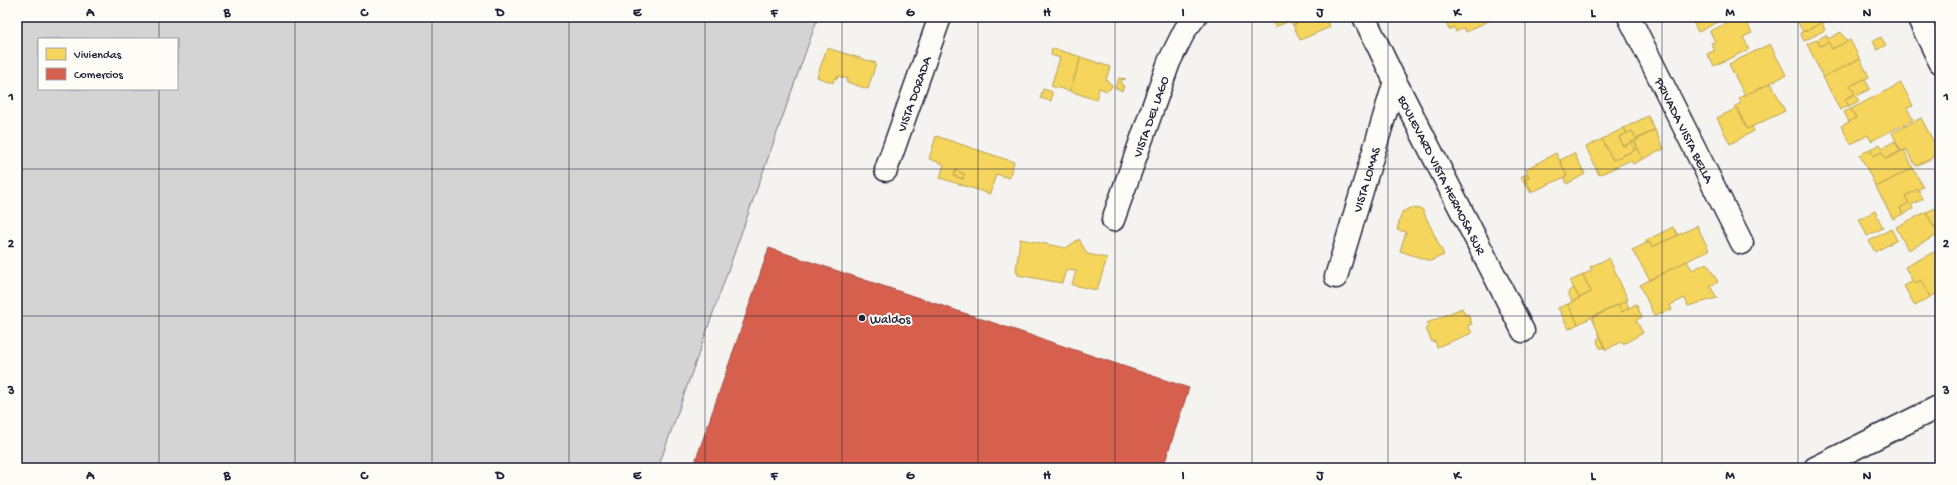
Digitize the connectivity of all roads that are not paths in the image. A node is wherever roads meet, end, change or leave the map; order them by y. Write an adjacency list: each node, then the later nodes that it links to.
1 (940, 17): 8 (street, VISTA DORADA)
2 (1195, 17): 9 (street, VISTA DEL LAGO)
3 (1364, 17): 7 (street, BOULEVARD VISTA HERMOSA SUR)
4 (1628, 17): 10 (street, PRIVADA VISTA BELLA)
5 (1918, 17): 6 (street)
6 (1940, 62)
7 (1395, 81): 11 (street, VISTA LOMAS); 12 (street, BOULEVARD VISTA HERMOSA SUR)
8 (886, 170)
9 (1113, 220)
10 (1742, 243)
11 (1336, 278)
12 (1523, 331)
13 (1940, 406): 14 (street)
14 (1815, 468)

